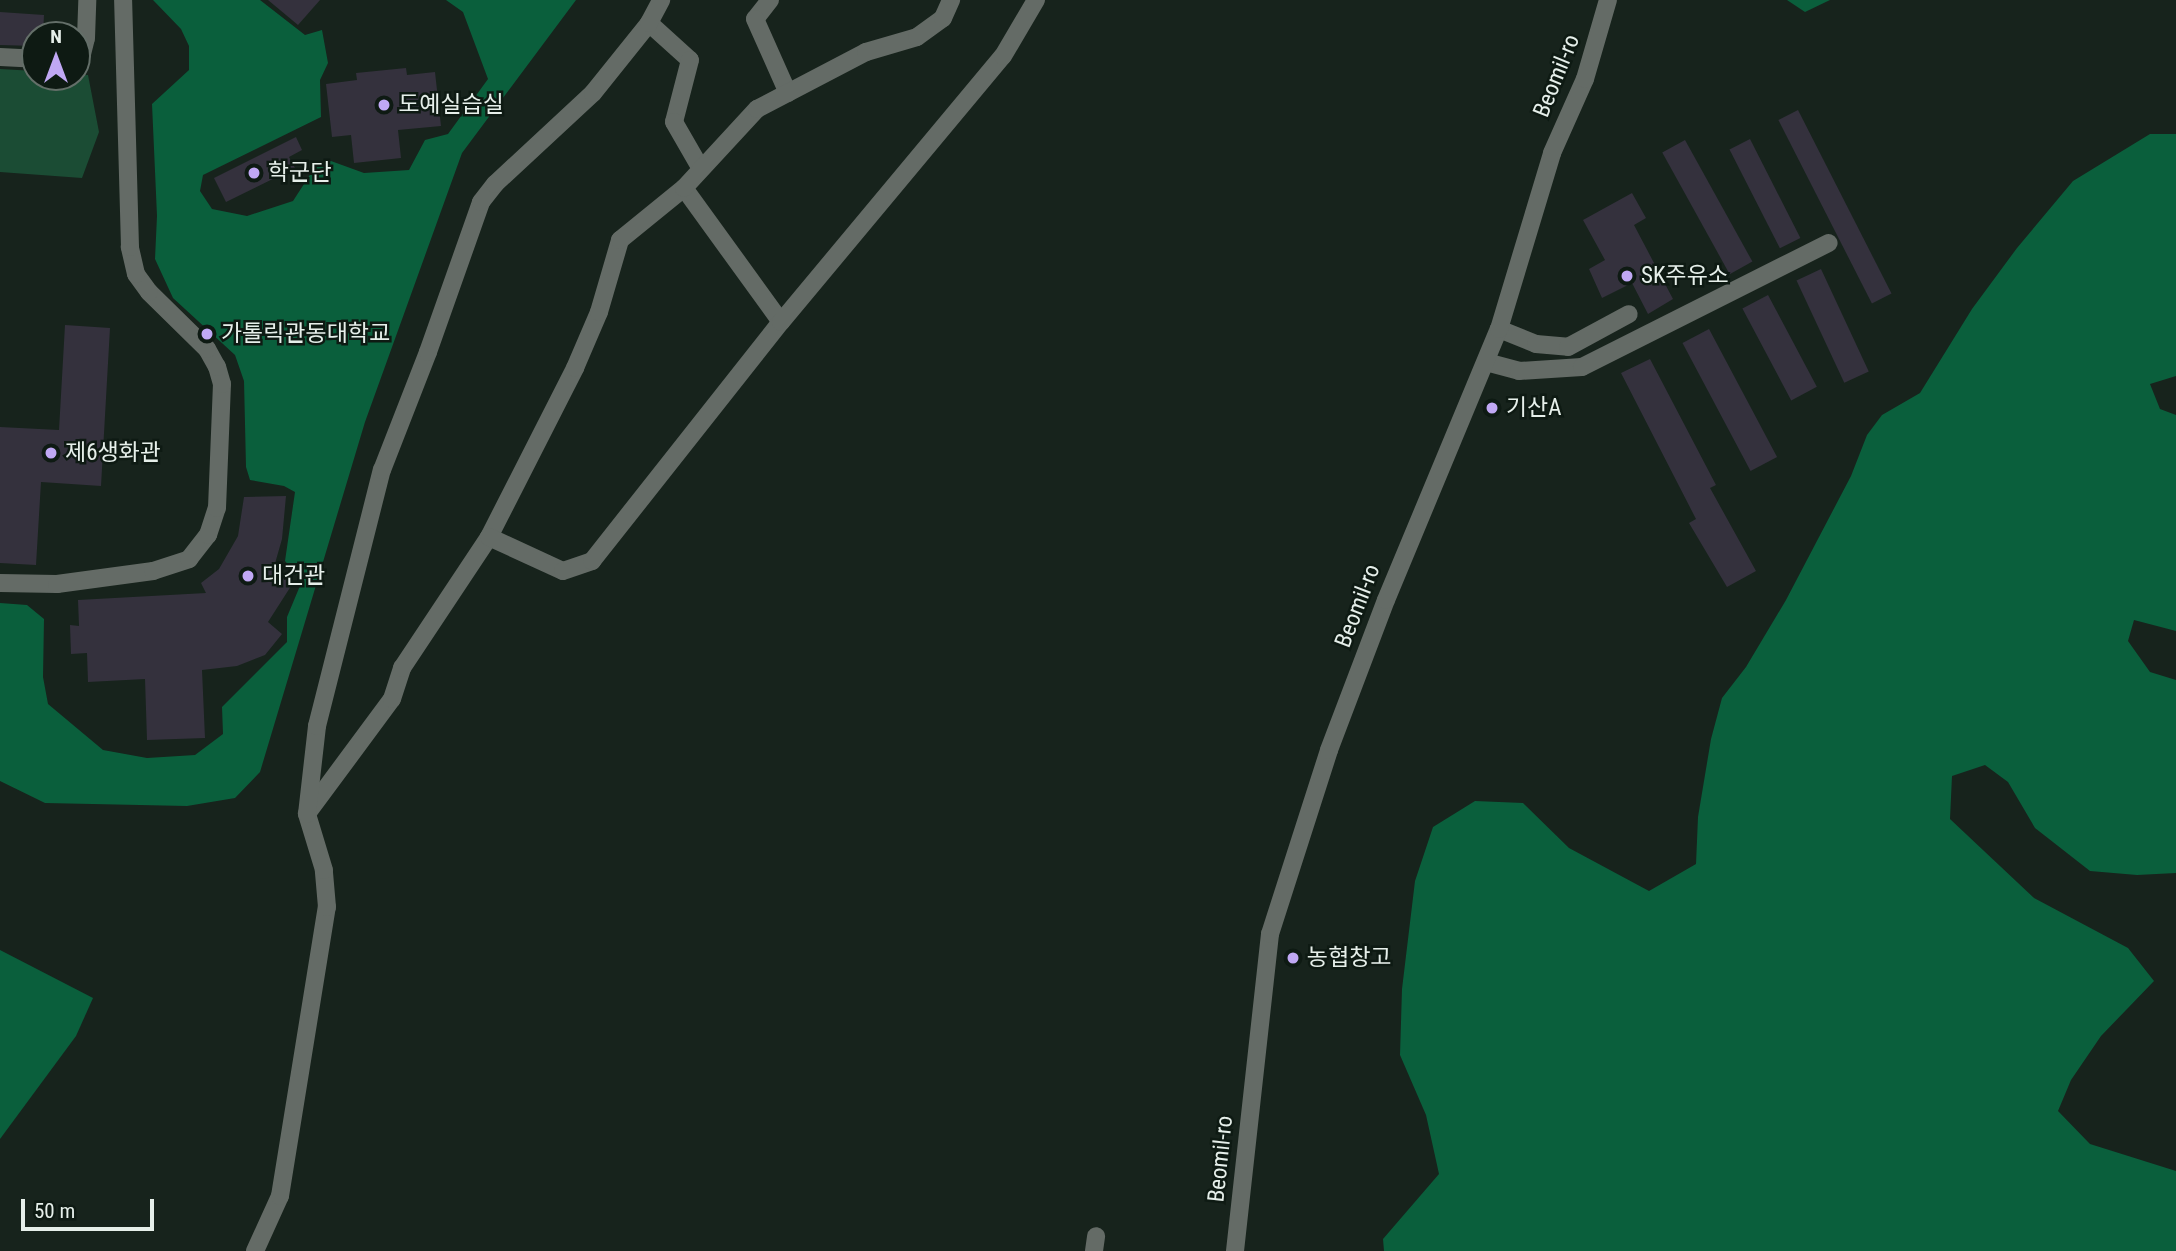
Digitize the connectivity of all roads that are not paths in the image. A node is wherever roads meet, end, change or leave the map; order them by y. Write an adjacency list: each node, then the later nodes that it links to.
1 (87, 0): 8 (street)
2 (123, 0): 21 (street)
3 (661, 0): 9 (street)
4 (770, 0): 12 (street)
5 (951, 0): 12 (street)
6 (1036, 0): 17 (street)
7 (1608, 0): 18 (street, Beomil-ro)
8 (86, 21)
9 (649, 23): 13 (street); 22 (street)
10 (0, 57): 11 (street)
11 (21, 59)
12 (788, 93): 13 (street)
13 (701, 169): 14 (street)
14 (684, 188): 17 (street); 20 (street)
15 (1829, 243): 19 (street)
16 (1629, 314): 18 (street)
17 (780, 322): 20 (street)
18 (1499, 329): 19 (street, Beomil-ro)
19 (1486, 362): 24 (street, Beomil-ro)
20 (489, 537): 22 (street)
21 (0, 583)
22 (307, 814): 23 (street)
23 (255, 1251)
24 (1235, 1251)

